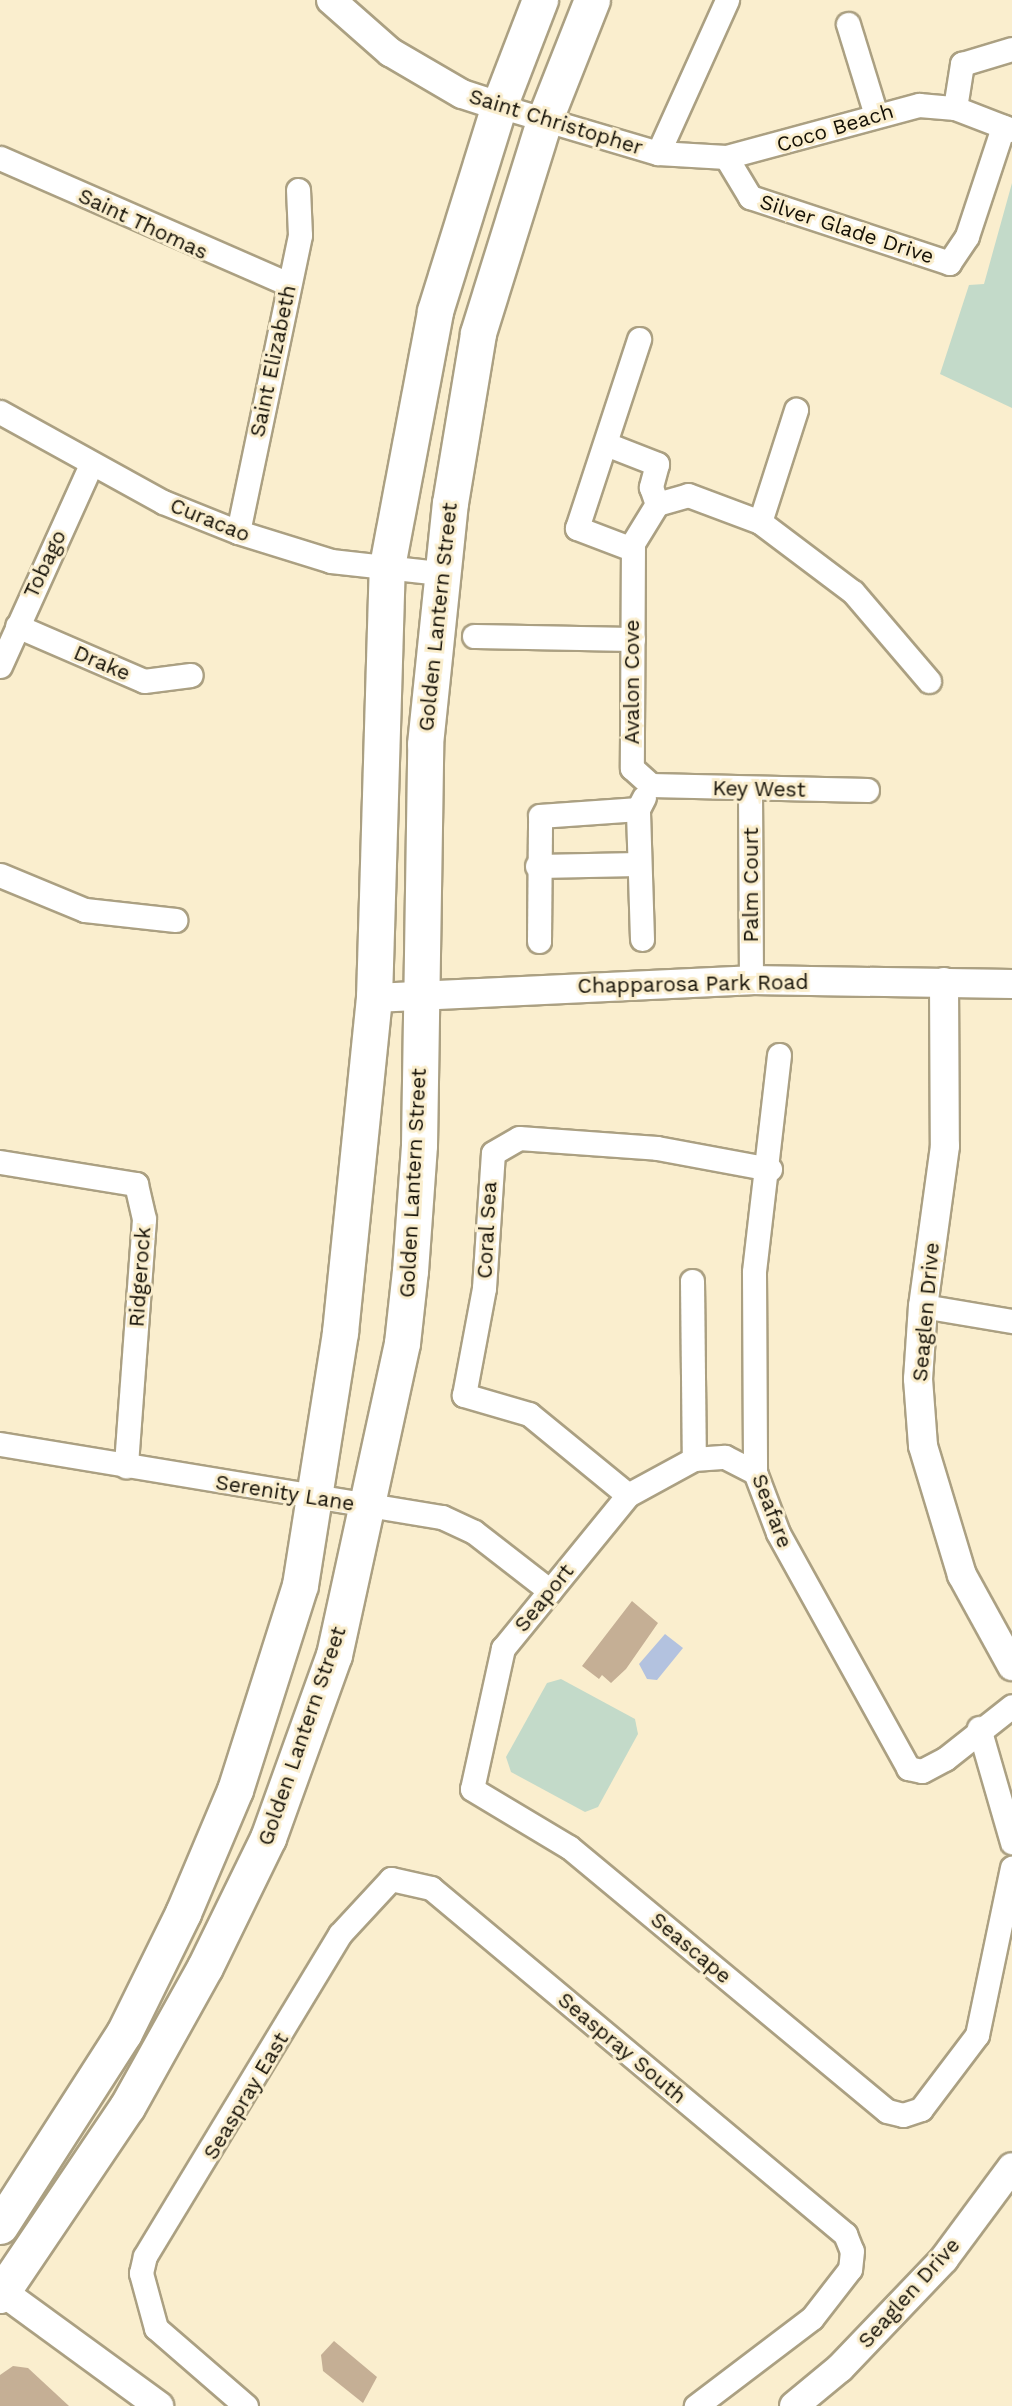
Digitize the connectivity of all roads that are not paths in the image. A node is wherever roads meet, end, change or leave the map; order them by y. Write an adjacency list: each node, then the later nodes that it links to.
1 (331, 0): 7 (street, Saint Christopher)
2 (540, 0): 7 (main road)
3 (592, 0): 10 (main road, Golden Lantern Street)
4 (727, 0): 12 (street)
5 (848, 24): 9 (street)
6 (1012, 49): 8 (street)
7 (499, 106): 10 (street, Saint Christopher); 27 (main road)
8 (955, 108): 9 (street, Coco Beach); 11 (street, Coco Beach)
9 (875, 112): 13 (street, Coco Beach)
10 (544, 121): 12 (street, Saint Christopher); 28 (main road, Golden Lantern Street)
11 (1008, 128): 16 (street, Coco Beach)
12 (658, 153): 13 (street, Saint Christopher)
13 (726, 157): 16 (street, Silver Glade Drive)
14 (0, 158): 17 (street, Saint Thomas)
15 (298, 190): 17 (street, Saint Elizabeth)
16 (949, 262)
17 (289, 284): 25 (street, Saint Elizabeth)
18 (639, 339): 21 (street)
19 (796, 410): 24 (street)
20 (0, 412): 22 (street, Curacao)
21 (606, 444): 23 (street); 26 (street)
22 (91, 464): 25 (street, Curacao); 29 (street, Tobago)
23 (657, 505): 24 (street); 26 (street, Avalon Cove)
24 (760, 522): 34 (street)
25 (238, 532): 27 (street, Curacao)
26 (632, 549): 31 (street, Avalon Cove)
27 (387, 566): 28 (street, Curacao); 49 (main road)
28 (440, 573): 48 (main road, Golden Lantern Street)
29 (17, 626): 32 (street, Tobago); 33 (street, Drake)
30 (474, 636): 31 (street)
31 (632, 639): 35 (street, Avalon Cove)
32 (0, 666)
33 (191, 675)
34 (929, 681)
35 (650, 785): 36 (street, Key West); 38 (street)
36 (750, 790): 37 (street, Key West); 45 (street, Palm Court)
37 (867, 790)
38 (638, 809): 39 (street); 40 (street)
39 (639, 864): 40 (street); 43 (street)
40 (537, 866): 44 (street)
41 (0, 875): 42 (street)
42 (175, 920)
43 (642, 939)
44 (539, 942)
45 (751, 980): 46 (street, Chapparosa Park Road); 48 (street, Chapparosa Park Road)
46 (944, 982): 47 (street, Chapparosa Park Road); 54 (street, Seaglen Drive)
47 (1012, 984)
48 (423, 994): 49 (street, Chapparosa Park Road); 62 (main road, Golden Lantern Street)
49 (374, 998): 61 (main road)
50 (779, 1055): 52 (street, Seafare)
51 (0, 1161): 58 (street, Ridgerock)
52 (770, 1168): 59 (street, Seafare); 60 (street, Coral Sea)
53 (692, 1281): 57 (street)
54 (923, 1306): 55 (street); 64 (street, Seaglen Drive)
55 (1012, 1321)
56 (0, 1444): 58 (street, Serenity Lane)
57 (694, 1459): 59 (street, Seaport); 60 (street, Seaport)
58 (126, 1466): 61 (street, Serenity Lane)
59 (755, 1472): 66 (street, Seafare)
60 (628, 1495): 63 (street, Seaport)
61 (311, 1500): 62 (street, Serenity Lane); 72 (main road)
62 (363, 1505): 63 (street, Serenity Lane); 73 (main road, Golden Lantern Street)
63 (550, 1591): 67 (street, Seaport)
64 (1012, 1666)
65 (1012, 1706): 66 (street, Seafare)
66 (979, 1728): 68 (street)
67 (472, 1789): 69 (street, Seascape)
68 (1012, 1842)
69 (1012, 1868)
70 (391, 1878): 75 (street, Seaspray East); 76 (street, Seaspray South)
71 (1012, 2167): 77 (street, Seaglen Drive)
72 (0, 2226)
73 (1, 2293): 74 (street)
74 (159, 2406)
75 (246, 2406)
76 (696, 2406)
77 (793, 2406)

